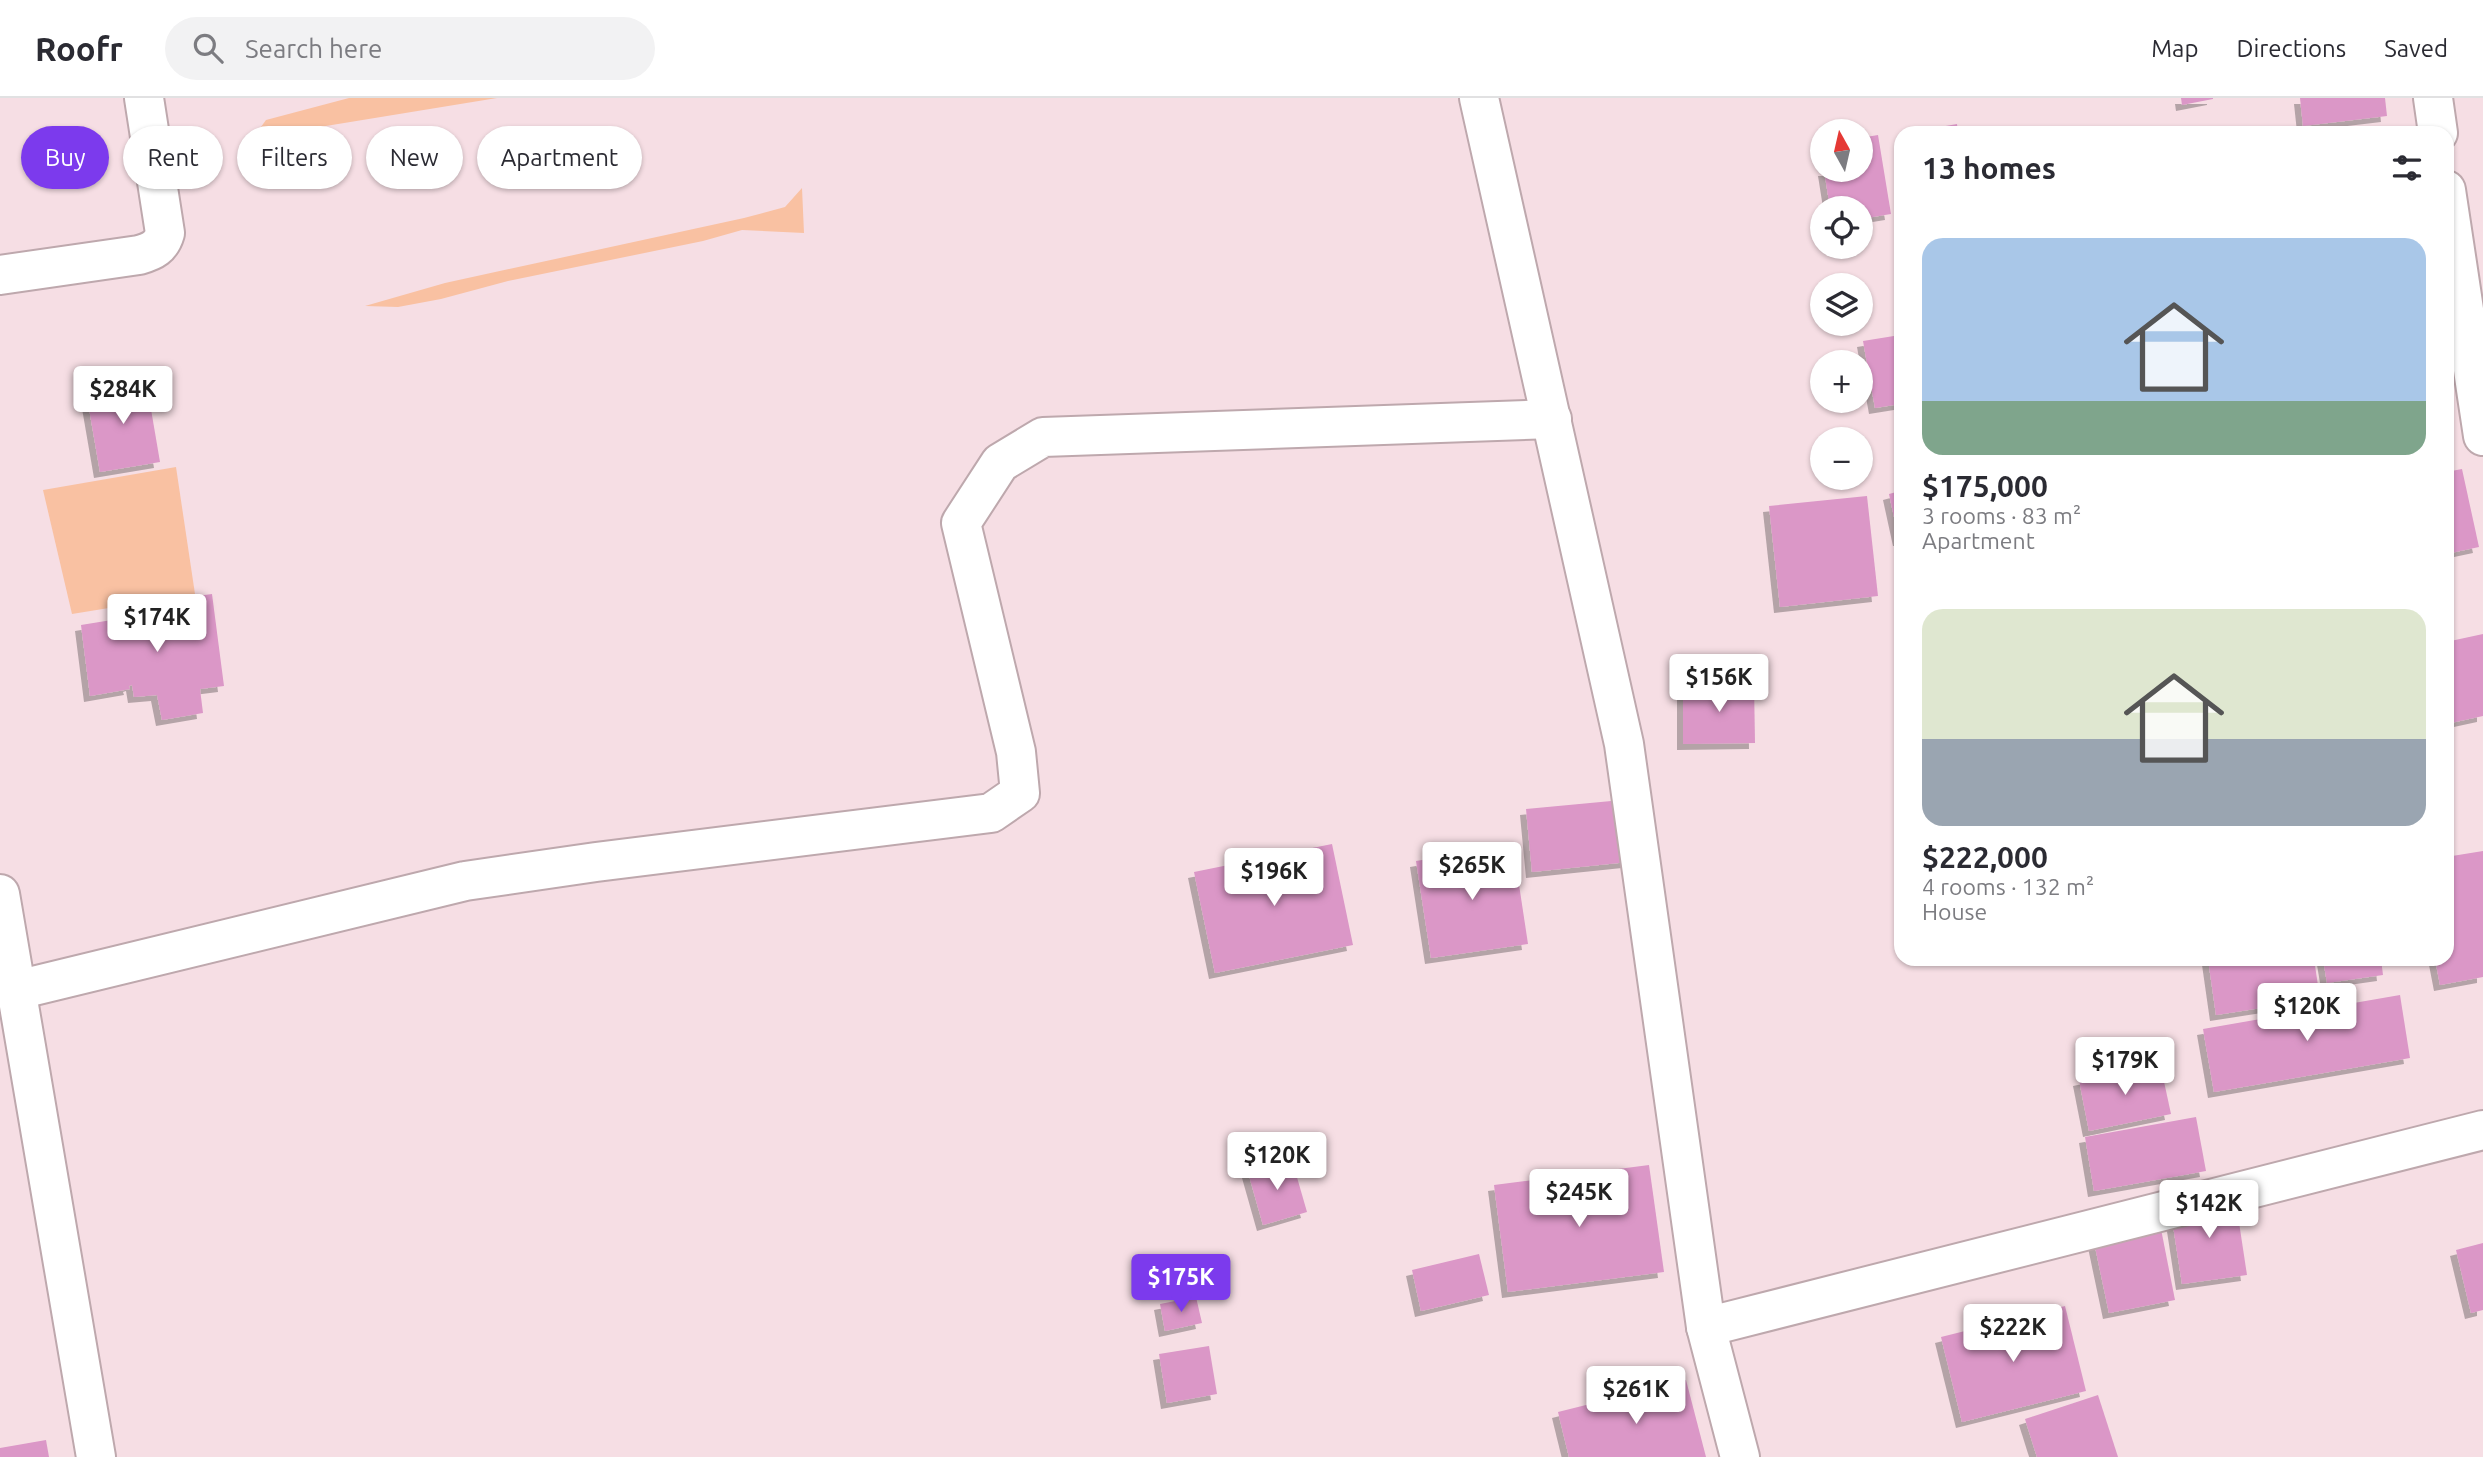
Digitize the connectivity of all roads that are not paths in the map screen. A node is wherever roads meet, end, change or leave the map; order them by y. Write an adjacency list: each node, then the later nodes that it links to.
1 (144, 98): 6 (street)
2 (1479, 98): 7 (street)
3 (2433, 98): 4 (street)
4 (2437, 126)
5 (2454, 244): 8 (street)
6 (0, 275)
7 (1552, 419): 10 (street); 12 (street)
8 (2483, 436)
9 (0, 894): 10 (street)
10 (17, 990): 13 (street)
11 (2483, 1130): 12 (street)
12 (1706, 1327): 14 (street)
13 (96, 1457)
14 (1740, 1457)

